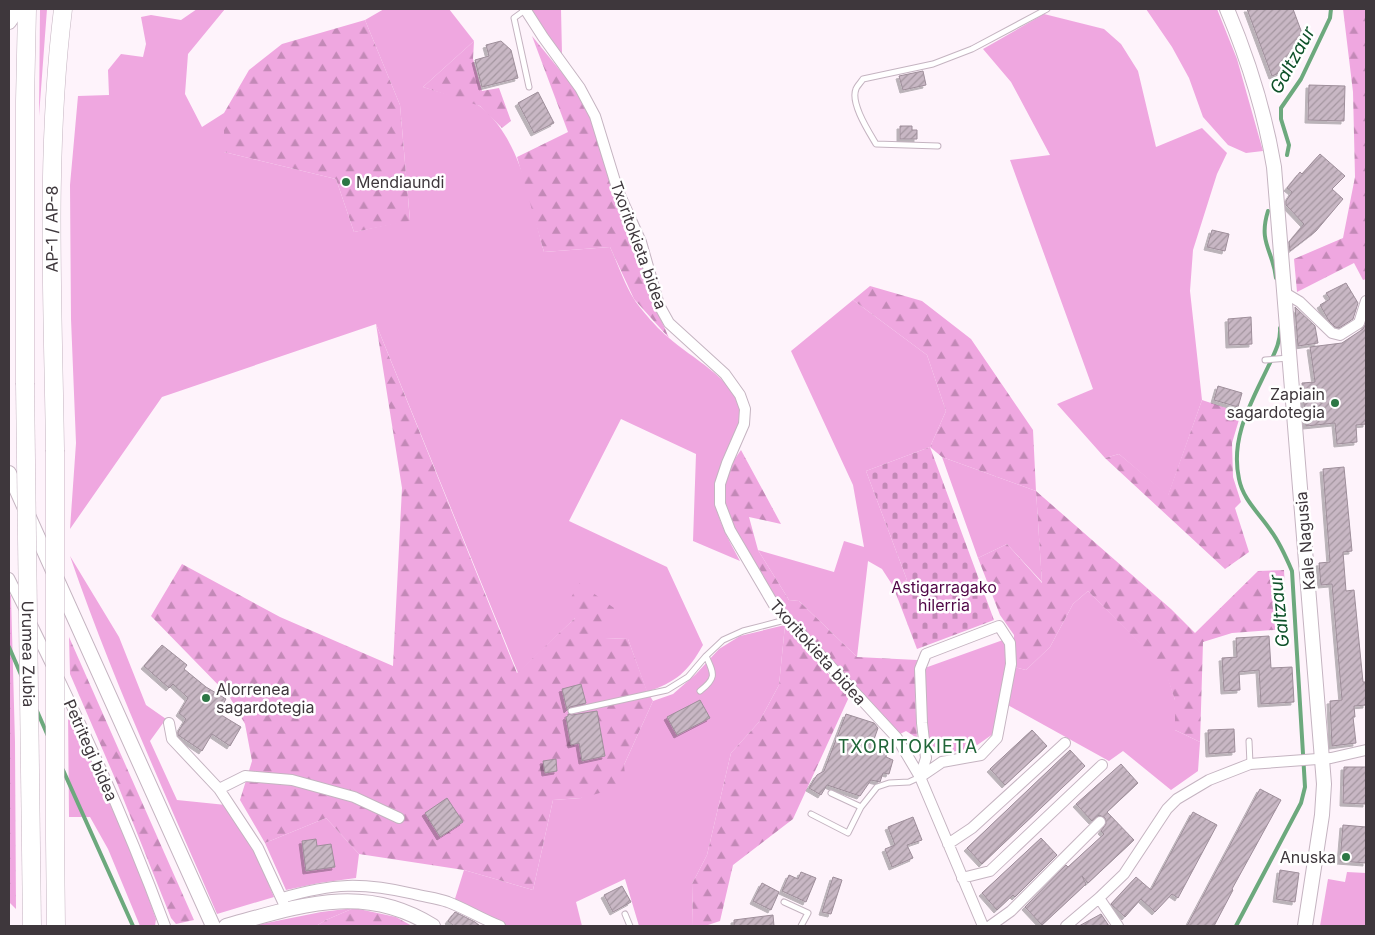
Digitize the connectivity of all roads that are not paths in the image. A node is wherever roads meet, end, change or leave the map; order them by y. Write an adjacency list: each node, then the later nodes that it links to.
1 (18, 9): 7 (street)
2 (27, 9): 14 (highway, AP-1 / AP-8)
3 (63, 9): 15 (highway, AP-1 / AP-8)
4 (525, 9): 8 (lane); 18 (street, Txoritokieta bidea)
5 (1046, 9): 9 (lane)
6 (1226, 9): 10 (street, Kale Nagusia)
7 (9, 22)
8 (528, 87)
9 (938, 146)
10 (1285, 293): 11 (street); 12 (street, Kale Nagusia)
11 (1366, 301)
12 (1285, 358): 13 (lane); 26 (street, Kale Nagusia)
13 (1265, 360)
14 (26, 383): 42 (highway, Urumea Zubia, bridge)
15 (54, 450): 43 (highway, Urumea Zubia, bridge)
16 (9, 473): 45 (street)
17 (9, 578): 44 (street, Petritegi bidea)
18 (785, 620): 19 (lane); 29 (street, Txoritokieta bidea)
19 (706, 656): 20 (lane); 21 (lane)
20 (700, 691)
21 (571, 711)
22 (169, 723): 30 (street)
23 (1249, 741): 27 (lane)
24 (1065, 743): 36 (street)
25 (1366, 750): 26 (street)
26 (1317, 758): 27 (street); 55 (street, Kale Nagusia)
27 (1250, 764): 38 (street)
28 (1102, 765): 37 (street)
29 (920, 777): 29 (street); 32 (lane); 36 (street, Txoritokieta bidea)
30 (218, 789): 34 (street); 40 (street)
31 (831, 793): 32 (lane)
32 (861, 807): 33 (lane)
33 (811, 814)
34 (399, 818)
35 (1100, 822): 52 (street)
36 (948, 844): 37 (street, Txoritokieta bidea)
37 (962, 878): 51 (street, Txoritokieta bidea)
38 (1099, 898): 53 (street); 54 (street)
39 (784, 902): 50 (lane)
40 (284, 904): 46 (street); 47 (street); 48 (street)
41 (625, 914): 49 (lane)
42 (32, 926)
43 (56, 926)
44 (165, 926)
45 (213, 926)
46 (226, 926)
47 (433, 926)
48 (500, 926)
49 (630, 926)
50 (802, 926)
51 (983, 926)
52 (990, 926)
53 (1067, 926)
54 (1118, 926)
55 (1305, 926)

